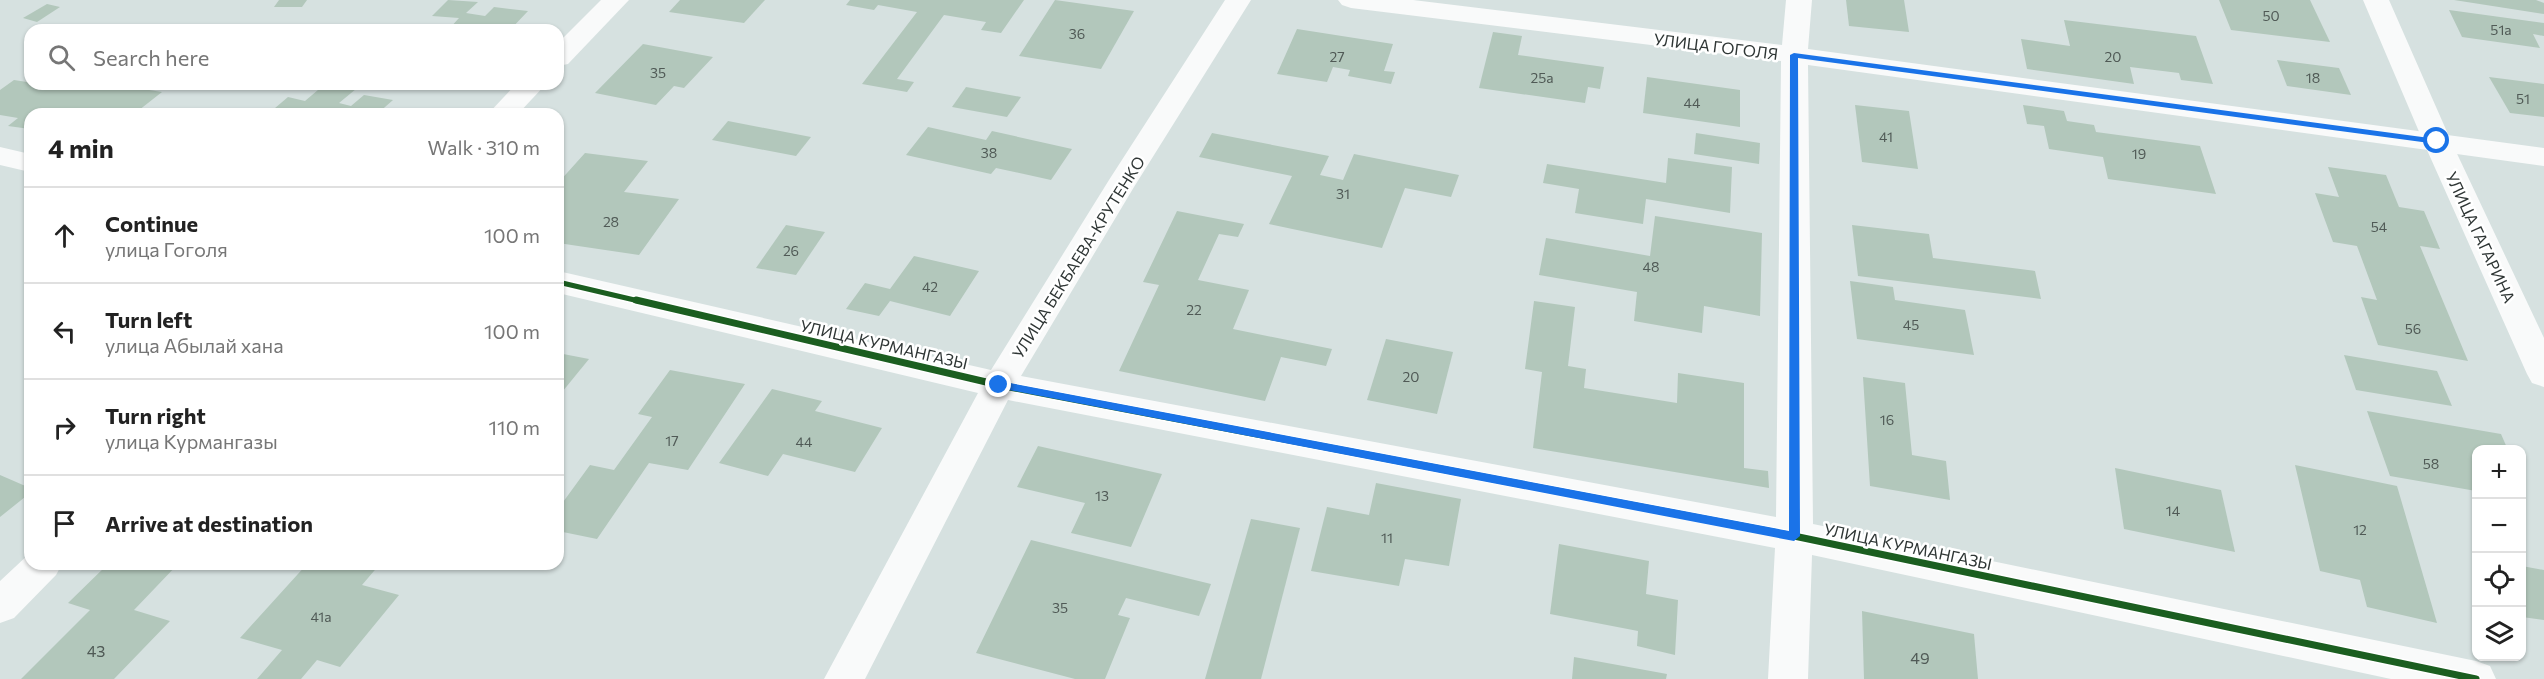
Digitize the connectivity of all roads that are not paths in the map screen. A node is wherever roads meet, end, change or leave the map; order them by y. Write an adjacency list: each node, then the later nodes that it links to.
1 (616, 0): 6 (street)
2 (1238, 0): 16 (street, УЛИЦА БЕКБАЕВА-КРУТЕНКО)
3 (1351, 0): 7 (street, УЛИЦА ГОГОЛЯ)
4 (1799, 0): 7 (street)
5 (2376, 0): 10 (street, УЛИЦА ГАГАРИНА)
6 (564, 52)
7 (1794, 55): 10 (street, УЛИЦА ГОГОЛЯ); 17 (street)
8 (526, 90): 9 (street)
9 (508, 108)
10 (2437, 141): 12 (street, УЛИЦА ГОГОЛЯ); 15 (street, УЛИЦА ГАГАРИНА)
11 (0, 156): 13 (street)
12 (2544, 157)
13 (24, 162)
14 (564, 283): 16 (street, УЛИЦА КУРМАНГАЗЫ)
15 (2544, 374)
16 (999, 385): 17 (street, УЛИЦА КУРМАНГАЗЫ); 20 (street, УЛИЦА БЕКБАЕВА-КРУТЕНКО)
17 (1794, 536): 21 (street); 22 (street, УЛИЦА КУРМАНГАЗЫ)
18 (37, 570): 19 (street)
19 (0, 606)
20 (844, 679)
21 (1788, 679)
22 (2476, 679)

